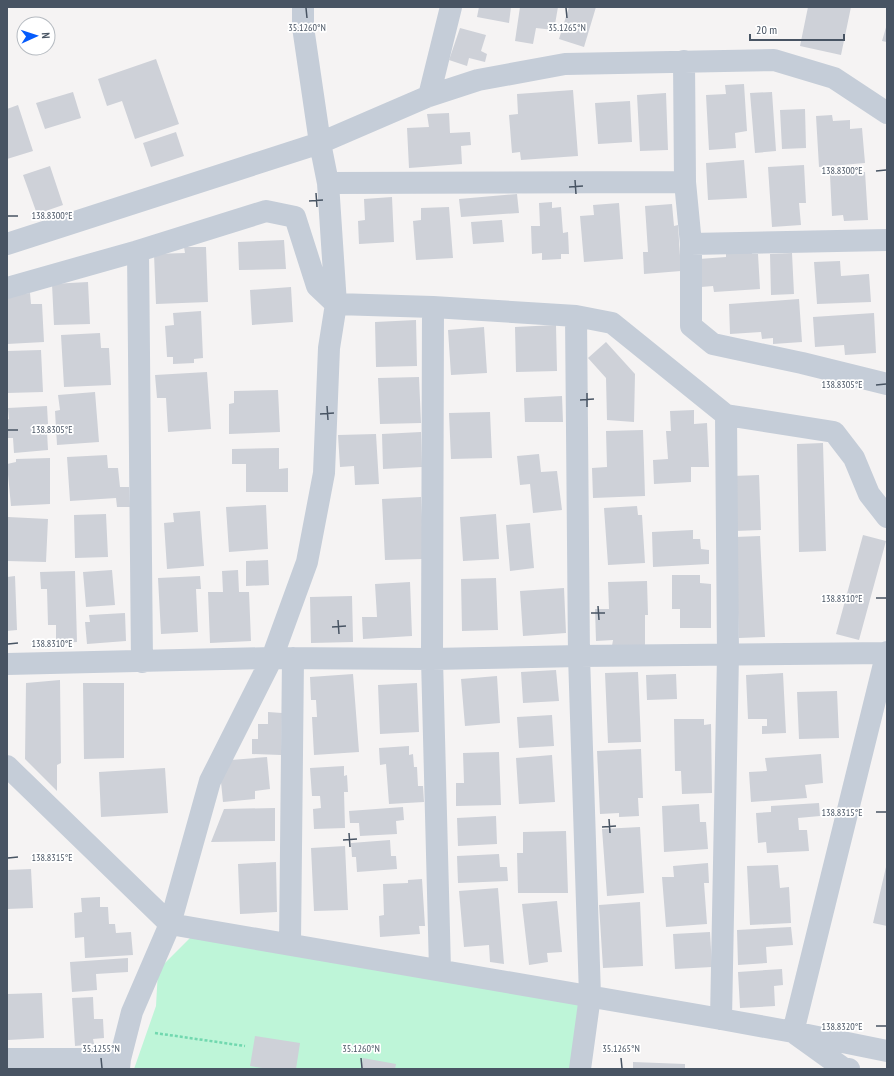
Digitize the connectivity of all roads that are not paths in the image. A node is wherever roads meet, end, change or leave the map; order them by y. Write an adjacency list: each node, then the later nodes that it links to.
1 (303, 7): 6 (street)
2 (451, 7): 4 (street)
3 (684, 61): 4 (street); 5 (street); 7 (street)
4 (430, 96): 6 (street)
5 (887, 113)
6 (320, 143): 8 (street); 10 (street)
7 (685, 182): 8 (street); 11 (street)
8 (328, 183): 14 (street)
9 (887, 240): 11 (street)
10 (7, 244)
11 (691, 244): 17 (street)
12 (138, 251): 13 (street); 14 (street); 26 (street)
13 (7, 288)
14 (336, 304): 15 (street); 23 (street)
15 (433, 307): 16 (street); 25 (street)
16 (576, 316): 18 (street); 22 (street)
17 (887, 384)
18 (726, 415): 19 (street); 21 (street)
19 (887, 517)
20 (887, 653): 21 (street); 34 (street)
21 (728, 654): 22 (street); 33 (street)
22 (578, 656): 25 (street); 32 (street)
23 (272, 658): 24 (street); 26 (street); 29 (street)
24 (293, 658): 25 (street); 30 (street)
25 (432, 659): 31 (street)
26 (142, 662): 27 (street)
27 (7, 664)
28 (7, 766): 29 (street)
29 (170, 924): 30 (street); 37 (street)
30 (290, 944): 31 (street)
31 (440, 970): 32 (street)
32 (590, 996): 33 (street); 38 (street)
33 (721, 1019): 34 (street)
34 (793, 1032): 35 (street); 39 (street)
35 (887, 1051)
36 (7, 1059): 37 (street)
37 (120, 1064)
38 (580, 1069)
39 (849, 1069)

